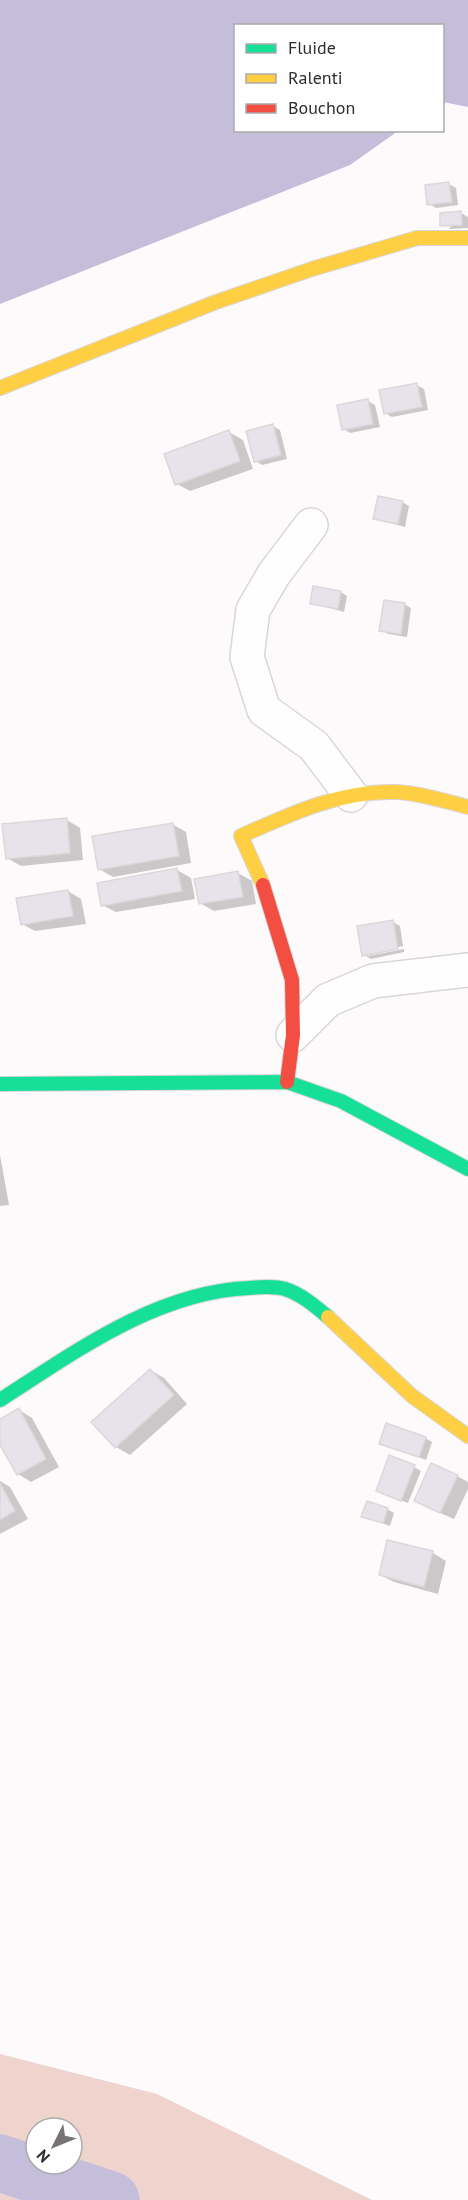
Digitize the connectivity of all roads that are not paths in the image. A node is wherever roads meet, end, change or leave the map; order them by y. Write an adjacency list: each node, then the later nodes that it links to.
1 (468, 238): 2 (main road)
2 (0, 388)
3 (311, 525): 4 (street)
4 (351, 795): 5 (main road); 7 (main road)
5 (468, 807)
6 (468, 970): 7 (street)
7 (292, 1035): 8 (main road)
8 (287, 1082): 9 (main road); 10 (main road)
9 (0, 1084)
10 (468, 1169)
11 (0, 1400): 12 (main road)
12 (468, 1436)

